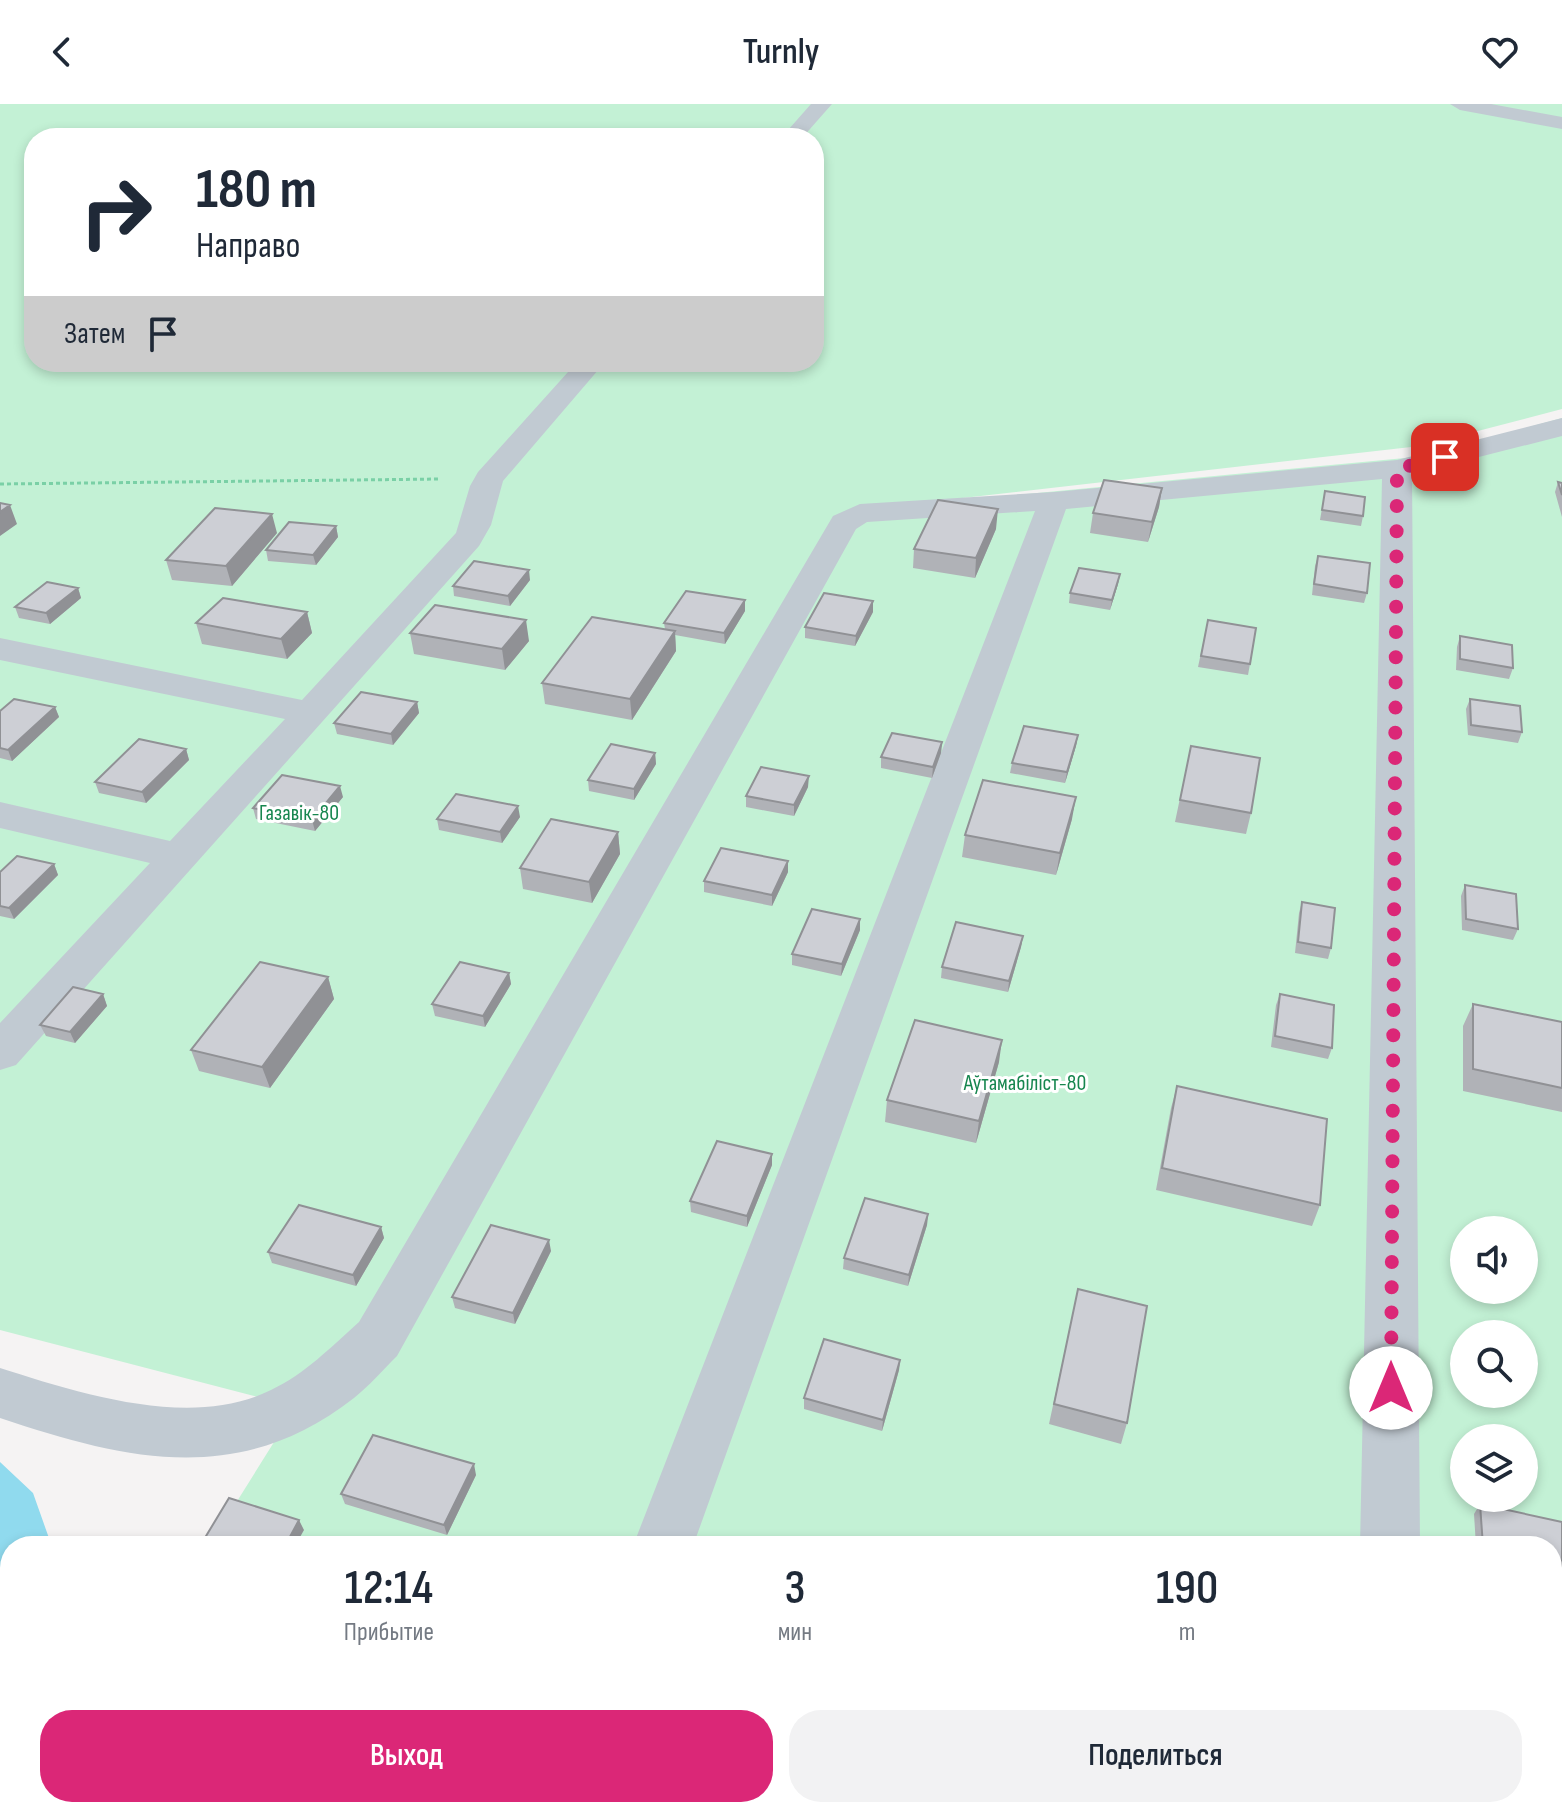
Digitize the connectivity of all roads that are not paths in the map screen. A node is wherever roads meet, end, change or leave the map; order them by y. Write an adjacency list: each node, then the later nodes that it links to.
1 (822, 104): 4 (lane)
2 (1460, 104): 3 (lane)
3 (1562, 123)
4 (800, 128)
5 (583, 372): 10 (lane)
6 (1562, 427): 7 (lane)
7 (1397, 469): 8 (lane); 16 (lane)
8 (1054, 501): 14 (lane); 15 (lane)
9 (0, 649): 10 (lane)
10 (312, 713): 12 (lane)
11 (0, 815): 12 (lane)
12 (177, 856): 13 (lane)
13 (0, 1053)
14 (0, 1393)
15 (667, 1536)
16 (1390, 1536)

